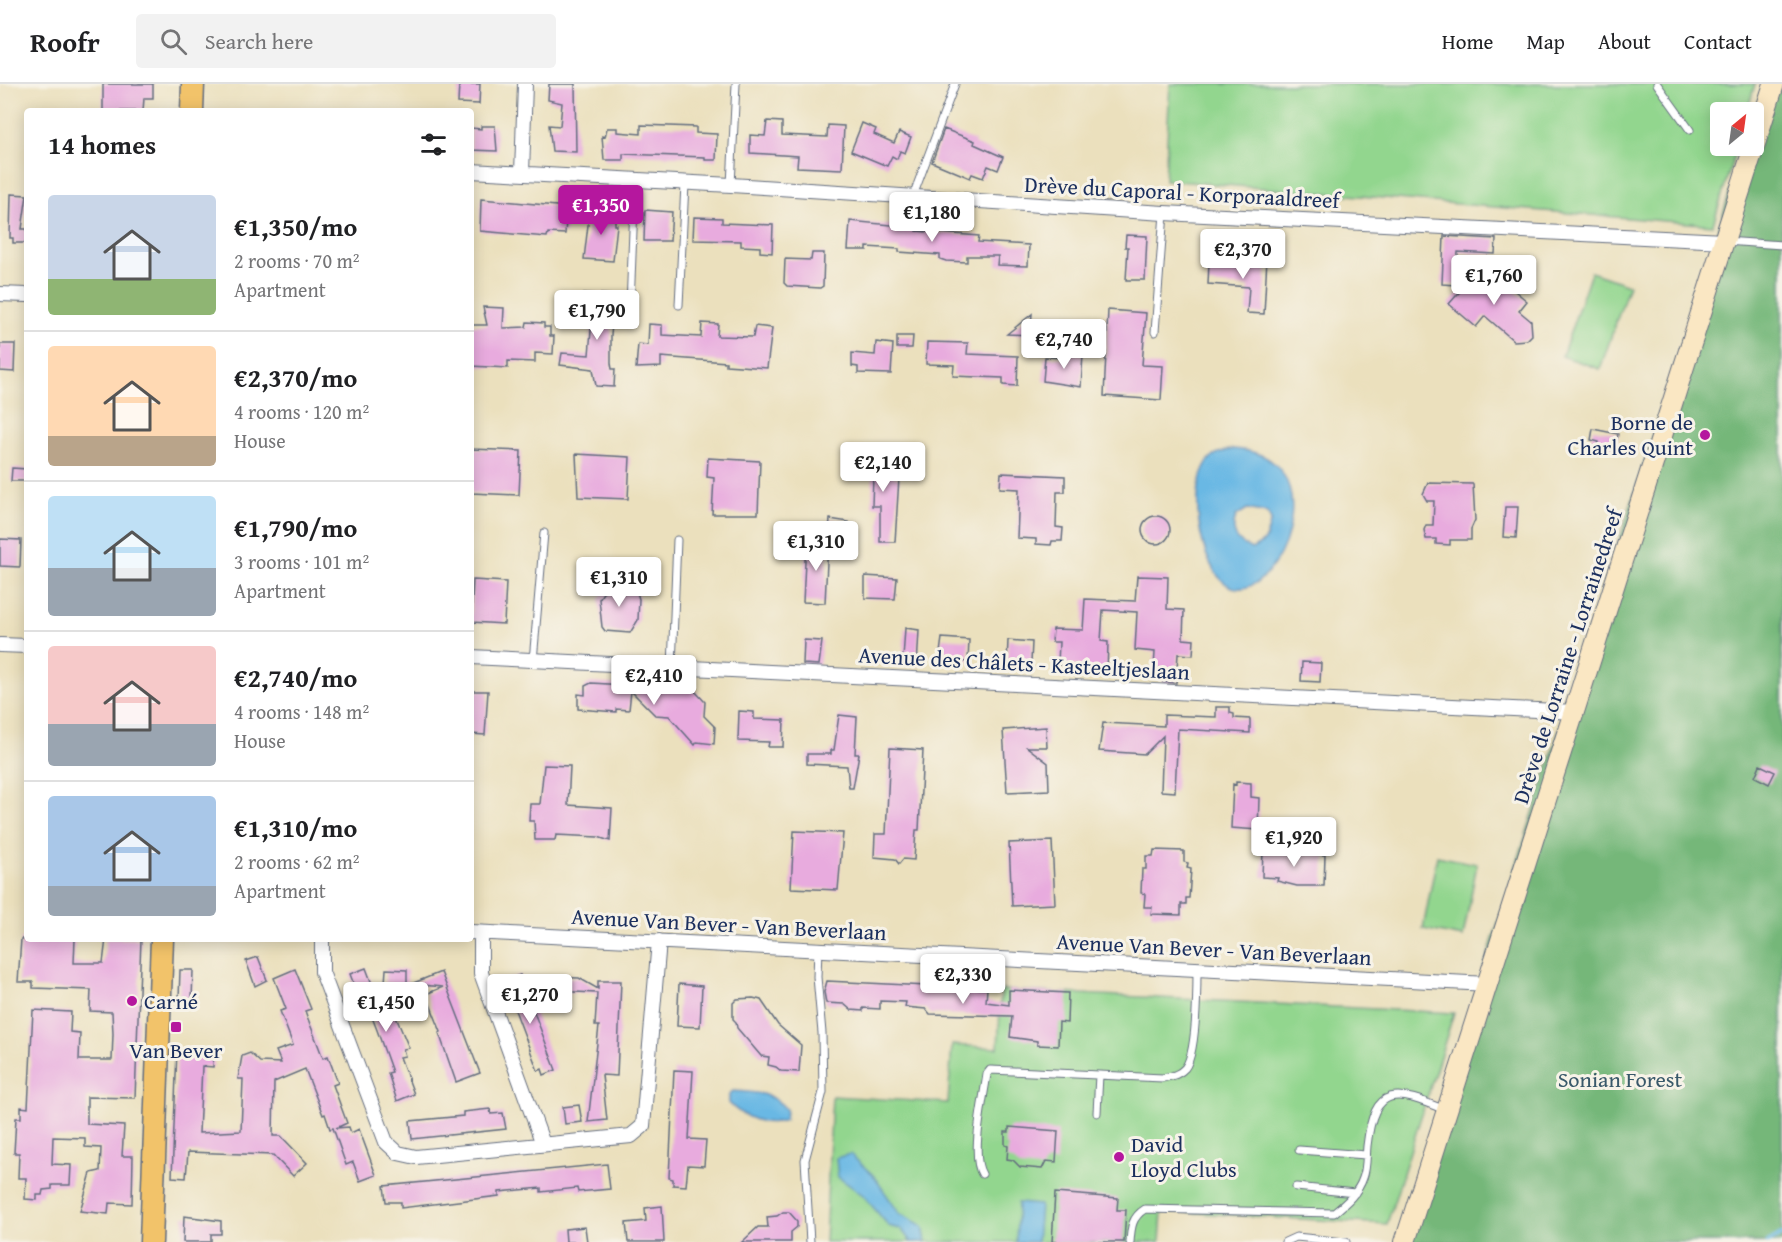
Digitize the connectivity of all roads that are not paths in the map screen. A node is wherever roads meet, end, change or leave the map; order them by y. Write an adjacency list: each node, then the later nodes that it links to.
1 (193, 84): 7 (main road)
2 (525, 84): 10 (street)
3 (736, 84): 13 (lane)
4 (955, 84): 14 (lane)
5 (1657, 84): 8 (lane)
6 (1774, 84): 16 (main road, Drève de Lorraine - Lorrainedreef)
7 (192, 108)
8 (1690, 130)
9 (474, 171): 10 (street, Drève du Caporal - Korporaaldreef)
10 (522, 173): 11 (street, Drève du Caporal - Korporaaldreef)
11 (635, 180): 12 (street, Drève du Caporal - Korporaaldreef); 21 (lane)
12 (685, 184): 13 (street, Drève du Caporal - Korporaaldreef); 20 (lane)
13 (731, 185): 14 (street, Drève du Caporal - Korporaaldreef)
14 (912, 196): 15 (street, Drève du Caporal - Korporaaldreef)
15 (1164, 213): 16 (street, Drève du Caporal - Korporaaldreef); 22 (lane)
16 (1724, 241): 17 (lane, Drève du Caporal - Korporaaldreef); 30 (main road, Drève de Lorraine - Lorrainedreef)
17 (1782, 245)
18 (0, 294): 19 (street)
19 (24, 295)
20 (679, 305)
21 (630, 306)
22 (1155, 332)
23 (544, 533): 28 (lane)
24 (677, 540): 29 (lane)
25 (0, 645): 26 (street)
26 (24, 646)
27 (474, 657): 28 (street, Avenue des Châlets - Kasteeltjeslaan)
28 (533, 661): 29 (street, Avenue des Châlets - Kasteeltjeslaan)
29 (672, 666): 30 (street, Avenue des Châlets - Kasteeltjeslaan)
30 (1575, 712): 37 (main road, Drève de Lorraine - Lorrainedreef)
31 (476, 932): 32 (street, Avenue Van Bever - Van Beverlaan); 41 (street)
32 (659, 941): 35 (street, Avenue Van Bever - Van Beverlaan); 41 (street)
33 (162, 942): 47 (main road)
34 (322, 942): 41 (street)
35 (819, 949): 36 (street, Avenue Van Bever - Van Beverlaan); 48 (lane)
36 (1197, 969): 37 (street, Avenue Van Bever - Van Beverlaan); 38 (lane)
37 (1488, 984): 39 (main road, Drève de Lorraine - Lorrainedreef)
38 (1099, 1075): 40 (lane); 44 (lane)
39 (1448, 1111): 43 (lane); 52 (main road, Drève de Lorraine - Lorrainedreef)
40 (1097, 1113)
41 (543, 1144)
42 (1299, 1150): 43 (lane)
43 (1366, 1155): 46 (lane)
44 (982, 1174)
45 (1296, 1187): 46 (lane)
46 (1355, 1193): 49 (lane)
47 (151, 1242)
48 (810, 1242)
49 (1130, 1242)
50 (1284, 1242): 51 (lane)
51 (1346, 1242)
52 (1405, 1242)

